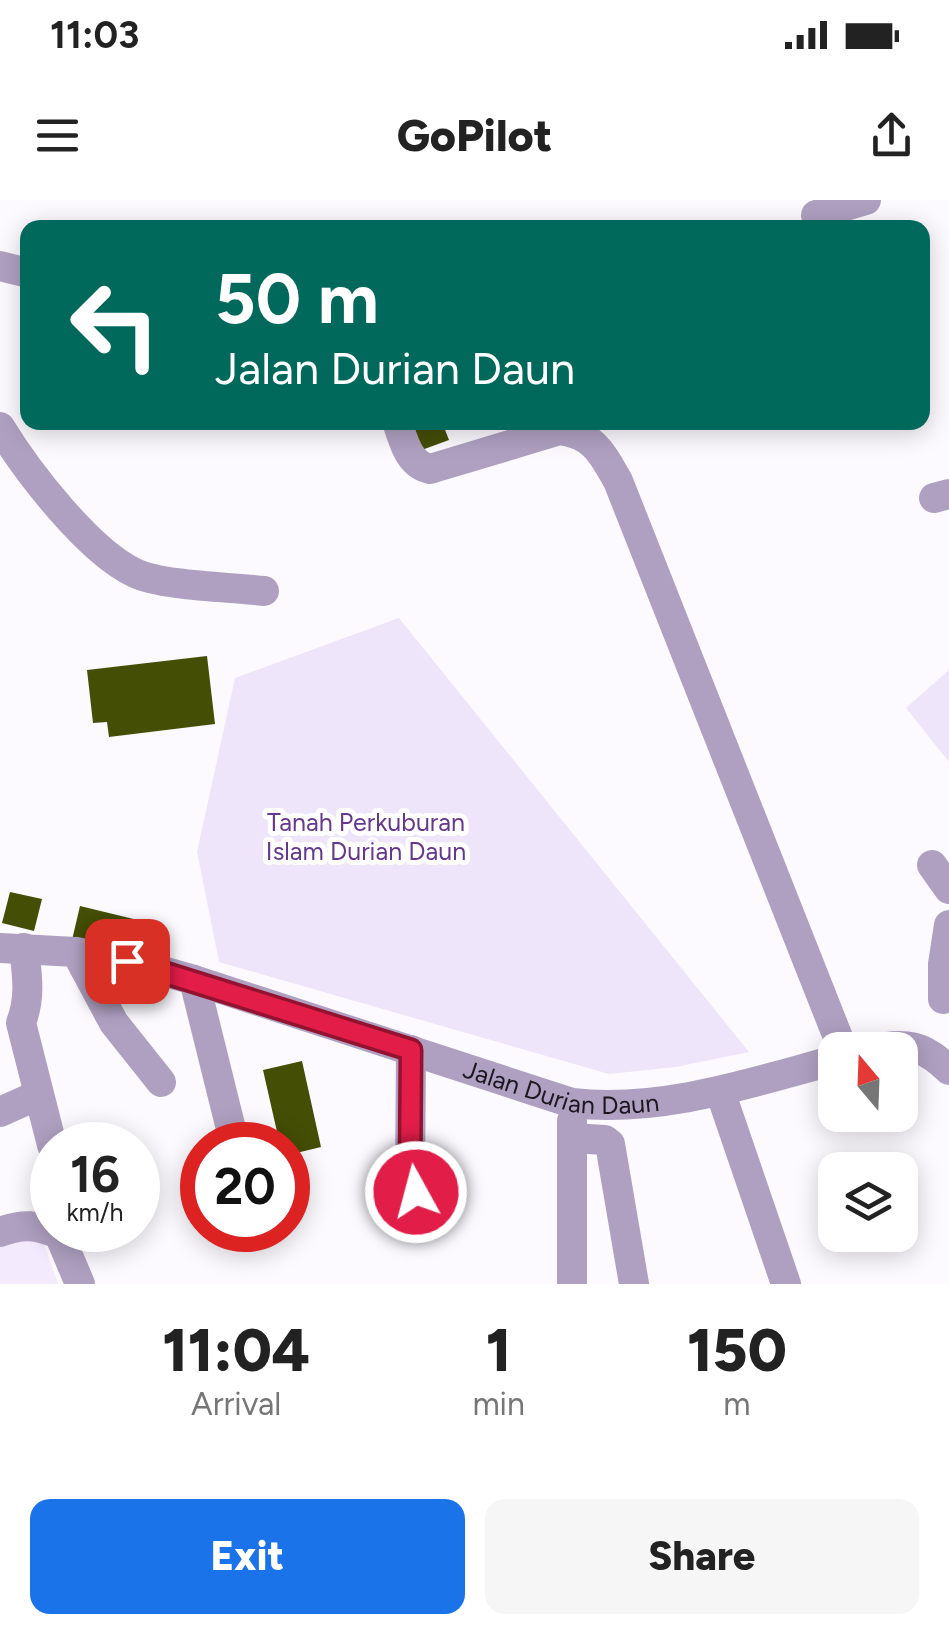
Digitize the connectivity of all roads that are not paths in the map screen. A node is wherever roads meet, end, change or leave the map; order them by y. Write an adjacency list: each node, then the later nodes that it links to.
1 (866, 200): 2 (street)
2 (816, 215)
3 (0, 428): 7 (street)
4 (399, 430): 6 (street)
5 (560, 430): 13 (street)
6 (560, 430)
7 (264, 590)
8 (949, 926): 12 (street)
9 (12, 948): 10 (street, Jalan Durian Daun); 20 (street)
10 (76, 952): 11 (street, Jalan Durian Daun); 18 (street)
11 (194, 980): 15 (street, Jalan Durian Daun); 24 (street)
12 (946, 995): 14 (street)
13 (836, 1032)
14 (920, 1047): 17 (street)
15 (411, 1050): 21 (street, Jalan Durian Daun); 26 (street)
16 (818, 1065): 19 (street, Jalan Durian Daun)
17 (949, 1070)
18 (161, 1082)
19 (720, 1092): 21 (street, Jalan Durian Daun); 31 (street)
20 (38, 1095): 22 (street); 23 (street)
21 (572, 1102): 25 (street)
22 (0, 1112)
23 (45, 1122)
24 (229, 1122)
25 (572, 1138): 29 (street); 30 (street)
26 (438, 1209)
27 (0, 1232): 28 (street)
28 (80, 1284)
29 (572, 1284)
30 (634, 1284)
31 (786, 1284)

